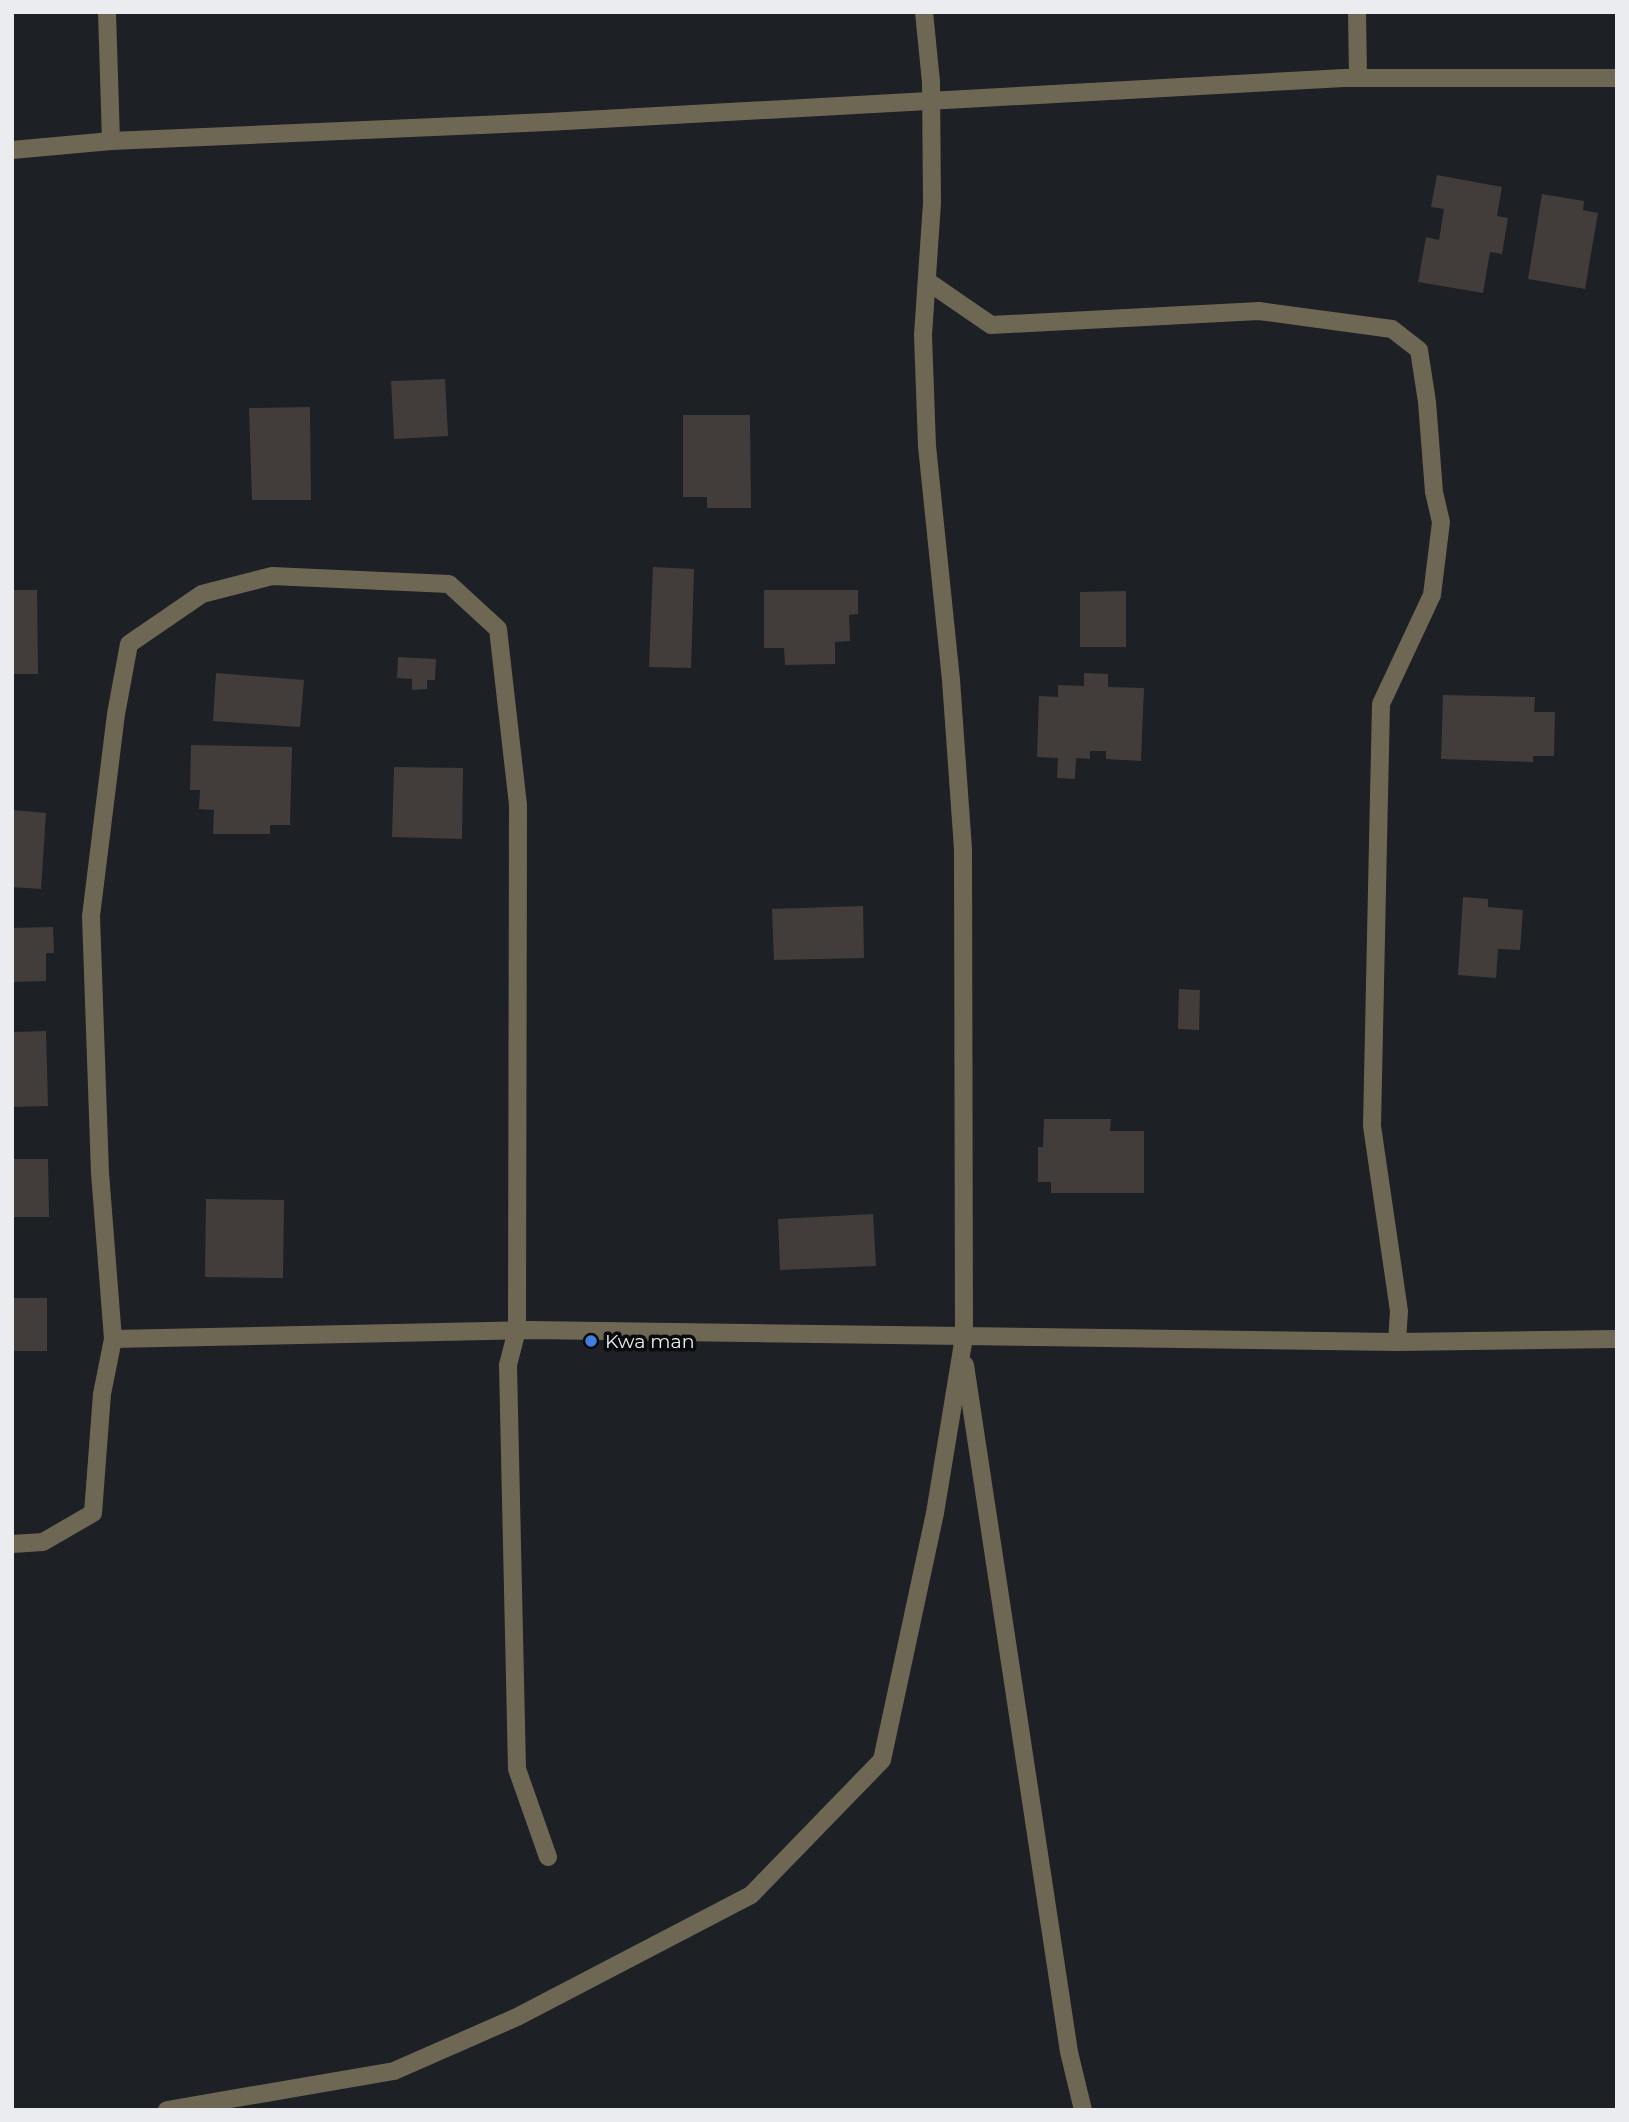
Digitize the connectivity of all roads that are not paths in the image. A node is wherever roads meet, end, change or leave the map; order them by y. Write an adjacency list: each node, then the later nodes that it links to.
1 (107, 12): 7 (street)
2 (924, 12): 6 (street)
3 (1357, 12): 4 (street)
4 (1358, 78): 5 (street); 6 (street)
5 (1617, 78)
6 (931, 100): 7 (street); 9 (street)
7 (111, 141): 8 (street)
8 (12, 150)
9 (927, 281): 13 (street); 14 (street)
10 (517, 1330): 11 (street); 11 (street); 14 (street); 16 (street)
11 (113, 1339): 15 (street)
12 (1617, 1339): 13 (street)
13 (1397, 1342): 14 (street)
14 (963, 1344): 17 (street); 18 (street)
15 (12, 1544)
16 (548, 1857)
17 (167, 2110)
18 (1083, 2110)

